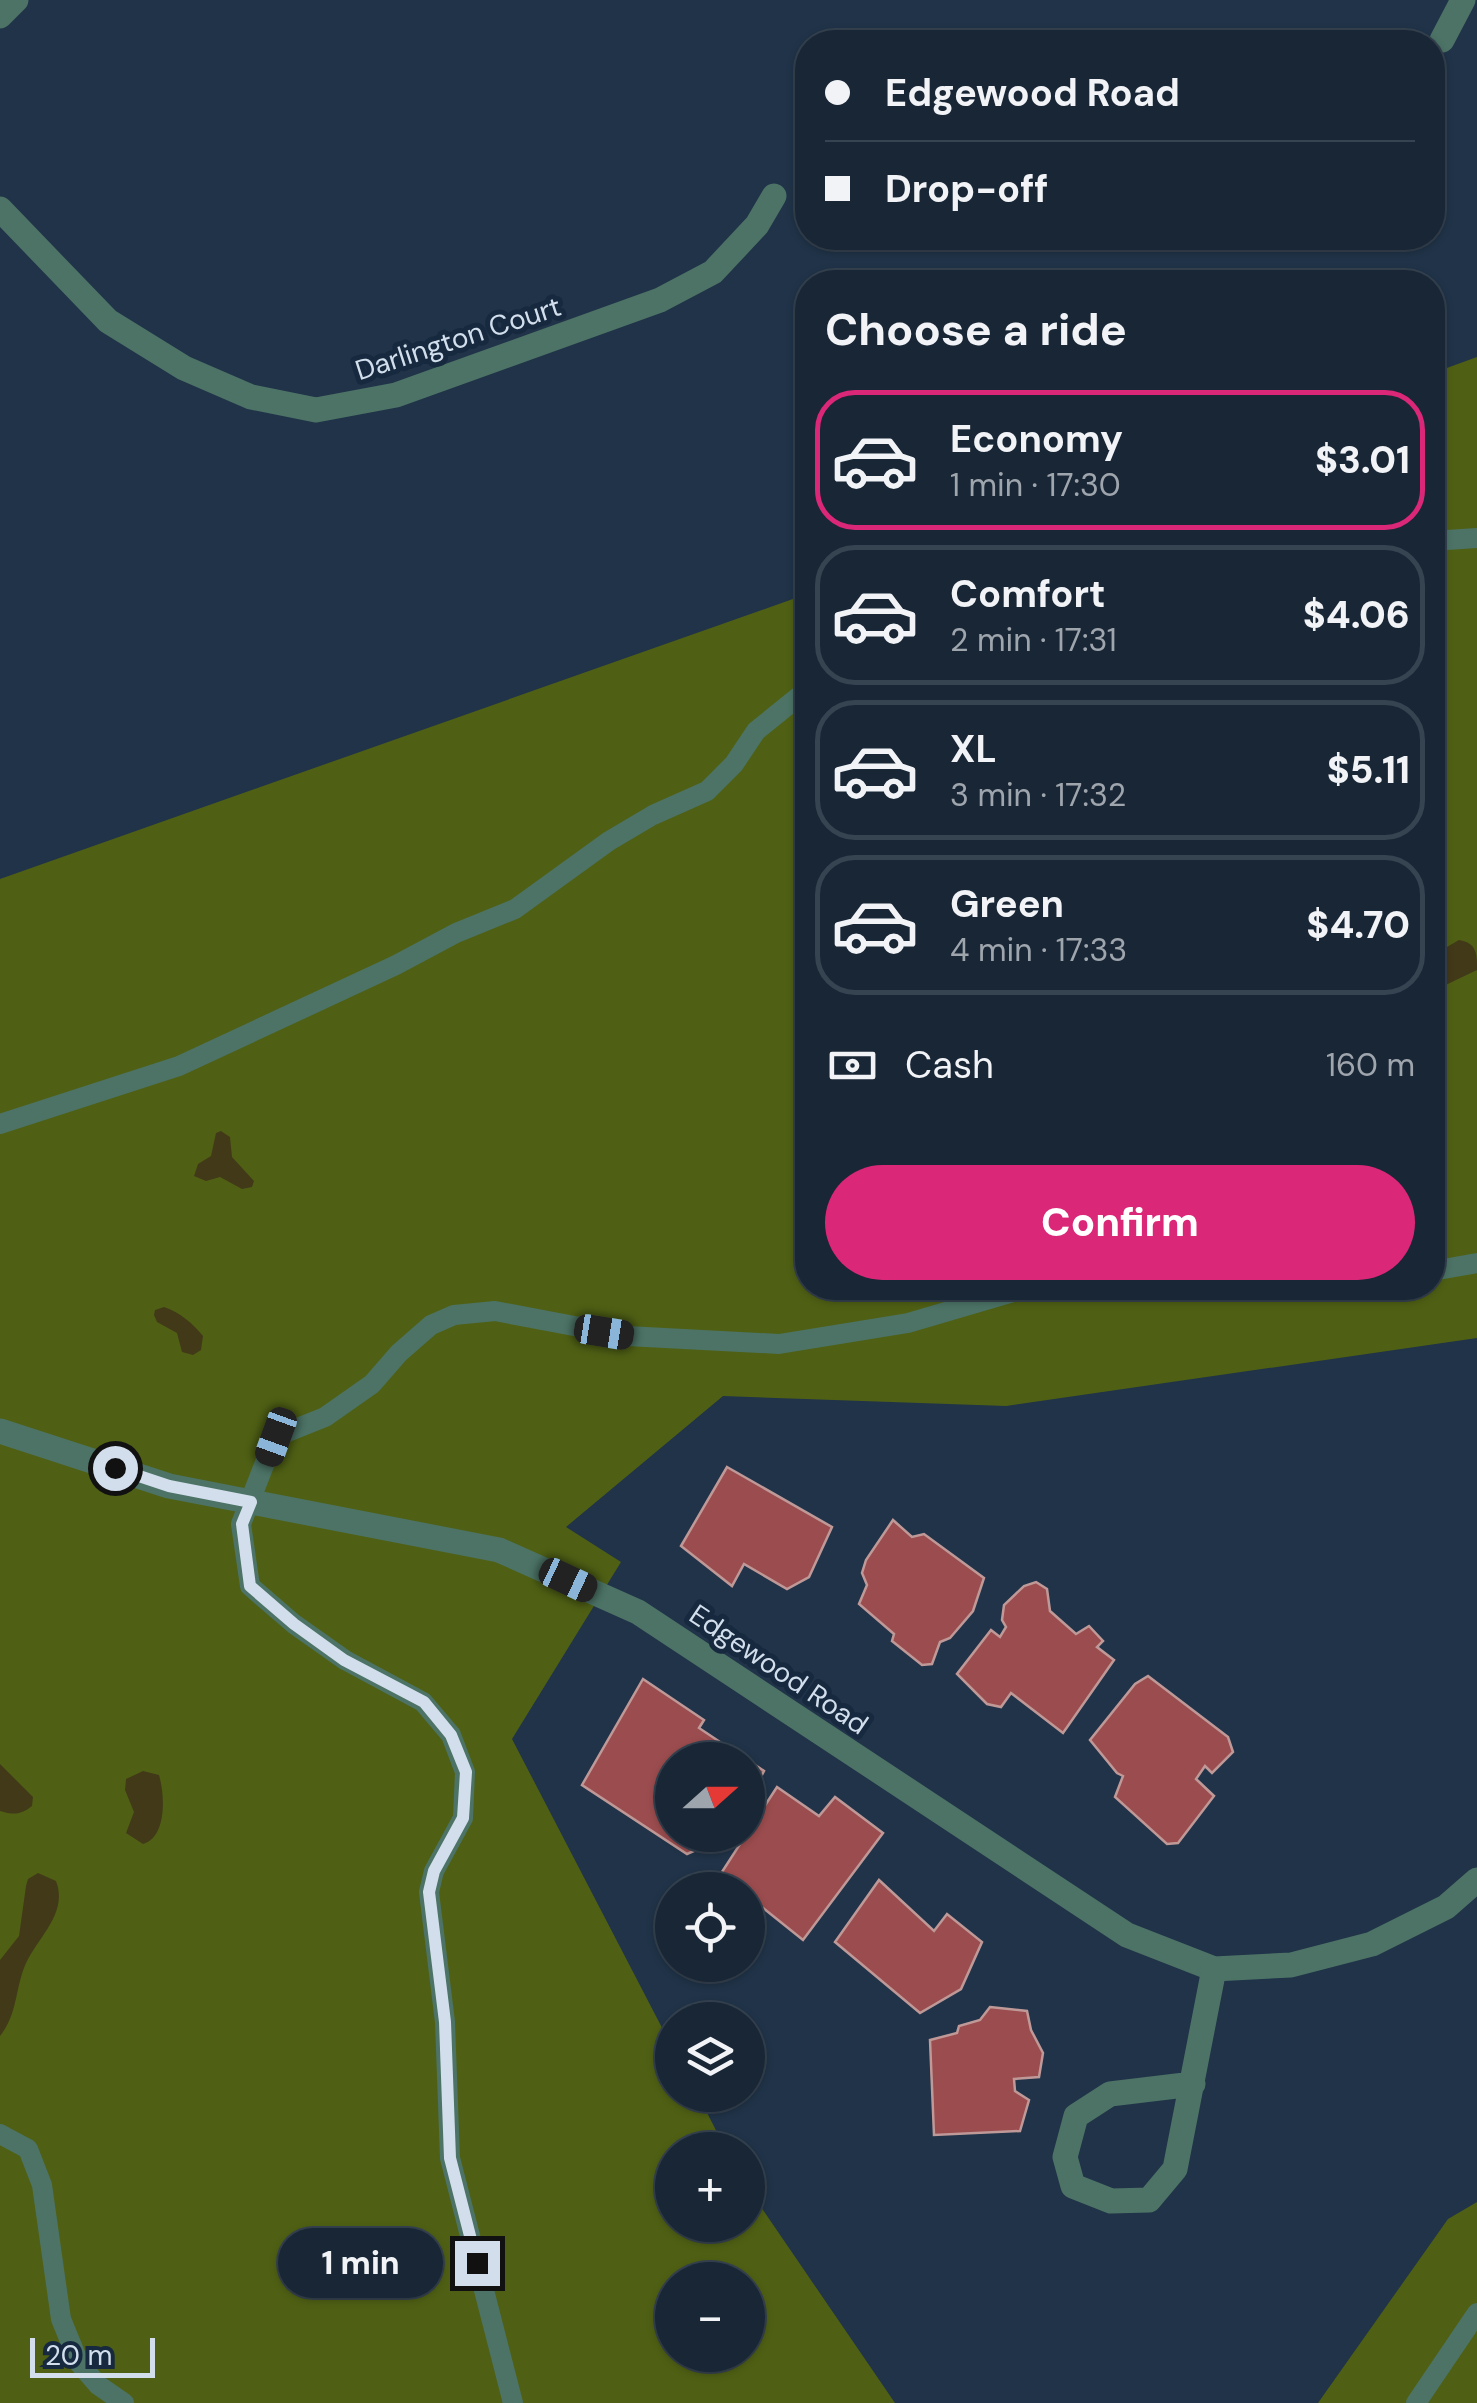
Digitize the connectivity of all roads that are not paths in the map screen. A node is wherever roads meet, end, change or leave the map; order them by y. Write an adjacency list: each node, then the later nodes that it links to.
1 (16, 0): 3 (street)
2 (1464, 0): 4 (street)
3 (0, 16)
4 (1445, 35)
5 (774, 196): 6 (street, Darlington Court)
6 (0, 209)
7 (1477, 538): 8 (lane)
8 (1445, 541)
9 (795, 700): 10 (lane)
10 (0, 1124)
11 (1477, 1263): 12 (lane)
12 (1445, 1269)
13 (986, 1300): 15 (lane)
14 (0, 1431): 15 (street, Edgewood Road)
15 (251, 1502): 17 (street, Edgewood Road); 22 (lane)
16 (1477, 1880): 17 (street, Edgewood Road)
17 (1214, 1969): 18 (street)
18 (1193, 2084): 18 (street)
19 (0, 2134): 21 (lane)
20 (1477, 2313): 23 (lane)
21 (124, 2403)
22 (512, 2403)
23 (1416, 2403)

